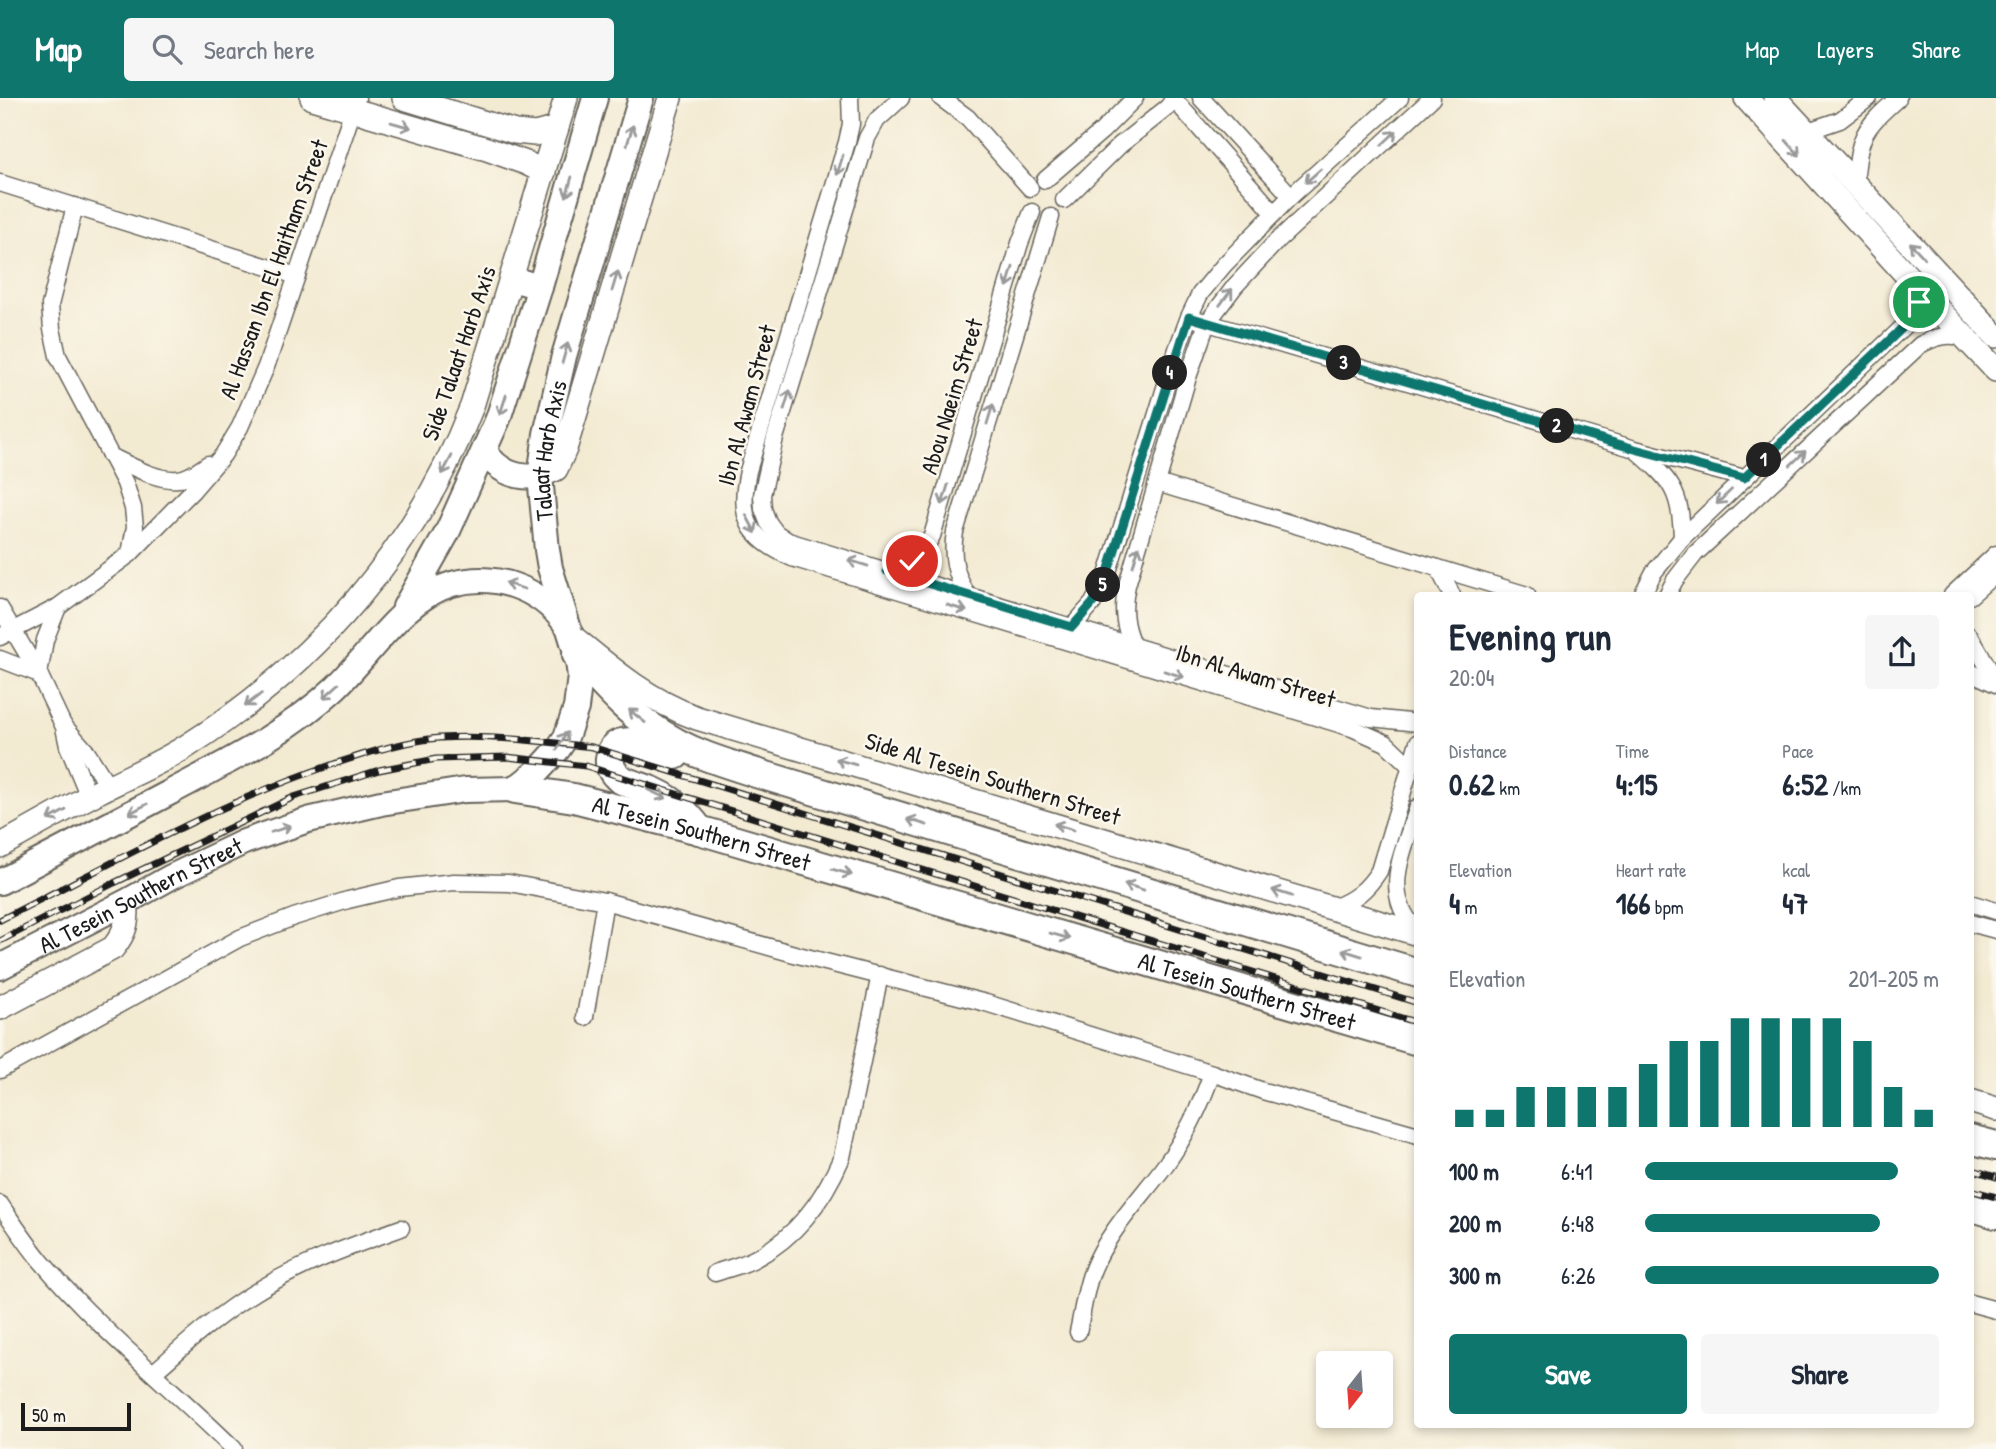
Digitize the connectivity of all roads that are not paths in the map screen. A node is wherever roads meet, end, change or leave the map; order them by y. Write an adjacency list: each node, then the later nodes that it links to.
1 (312, 98): 19 (street)
2 (404, 98): 20 (street)
3 (566, 98): 20 (street, Side Talaat Harb Axis)
4 (595, 98): 35 (main road, Talaat Harb Axis, one-way to 35)
5 (641, 98): 47 (main road, Talaat Harb Axis, one-way to 5)
6 (670, 98): 47 (street, one-way to 6)
7 (850, 98): 41 (street, Ibn Al Awam Street, one-way to 41)
8 (901, 98): 41 (street, Ibn Al Awam Street)
9 (941, 98): 26 (street)
10 (1135, 98): 23 (street)
11 (1174, 98): 28 (street); 31 (street)
12 (1201, 98): 27 (street)
13 (1432, 98): 38 (street, one-way to 13)
14 (1746, 98): 36 (street, one-way to 36)
15 (1775, 98): 21 (street)
16 (1869, 98): 21 (street)
17 (1397, 99): 27 (street, one-way to 27)
18 (1886, 102): 25 (street)
19 (355, 104): 22 (street, one-way to 22); 33 (street, Al Hassan Ibn El Haitham Street)
20 (557, 128): 22 (street, Side Talaat Harb Axis)
21 (1805, 132): 25 (street)
22 (544, 172): 34 (street, Side Talaat Harb Axis)
23 (1045, 180): 26 (street); 28 (street)
24 (0, 183): 29 (street)
25 (1855, 183): 39 (street, one-way to 25)
26 (1030, 188): 30 (street)
27 (1291, 196): 31 (street)
28 (1064, 200): 32 (street)
29 (75, 206): 33 (street); 46 (street)
30 (1031, 212): 32 (street); 54 (street, Abou Naeim Street, one-way to 54)
31 (1274, 213): 37 (street)
32 (1051, 217): 62 (street, Abou Naeim Street, one-way to 32)
33 (297, 276): 45 (street, Al Hassan Ibn El Haitham Street)
34 (512, 279): 35 (main road); 81 (street, Side Talaat Harb Axis, one-way to 81)
35 (540, 287): 44 (main road, Talaat Harb Axis, one-way to 44)
36 (1920, 290): 40 (street); 48 (street)
37 (1189, 317): 38 (street); 67 (street)
38 (1207, 323): 43 (street); 49 (street)
39 (1996, 336)
40 (1965, 338): 42 (street); 59 (street, one-way to 40)
41 (790, 362): 54 (street, Ibn Al Awam Street, one-way to 41); 67 (street, Ibn Al Awam Street, one-way to 67)
42 (1996, 370)
43 (1635, 449): 48 (street); 50 (street)
44 (485, 452): 47 (main road); 65 (main road, Talaat Harb Axis)
45 (223, 455): 46 (street); 51 (street, Al Hassan Ibn El Haitham Street)
46 (110, 456): 51 (street)
47 (540, 476): 68 (main road, Talaat Harb Axis)
48 (1744, 478): 50 (street, one-way to 50)
49 (1157, 484): 53 (street); 70 (street, one-way to 49)
50 (1682, 538): 58 (street)
51 (130, 554): 63 (street, Al Hassan Ibn El Haitham Street)
52 (1996, 554): 60 (street)
53 (1438, 568): 56 (street); 57 (street)
54 (887, 571): 62 (street, Ibn Al Awam Street)
55 (1996, 573): 61 (street)
56 (1450, 592)
57 (1510, 592)
58 (1644, 592)
59 (1669, 592)
60 (1955, 592)
61 (1974, 592)
62 (968, 596): 67 (street, Ibn Al Awam Street)
63 (58, 607): 66 (street, Al Hassan Ibn El Haitham Street); 72 (street)
64 (0, 608): 66 (street)
65 (397, 621): 68 (main road, one-way to 65); 85 (main road, one-way to 85)
66 (6, 634): 72 (street)
67 (1070, 634): 70 (street, Ibn Al Awam Street); 79 (street, Ibn Al Awam Street, one-way to 79)
68 (572, 639): 77 (highway, one-way to 68); 80 (main road, Talaat Harb Axis, one-way to 68); 89 (street, Side Al Tesein Southern Street, one-way to 68)
69 (1974, 643): 74 (street)
70 (1133, 646): 75 (street, Ibn Al Awam Street)
71 (0, 659): 72 (street)
72 (39, 674): 76 (street)
73 (1974, 674): 74 (street)
74 (1996, 682)
75 (1414, 723)
76 (64, 726): 81 (street); 81 (street)
77 (702, 754): 83 (highway, one-way to 83); 96 (highway, one-way to 77)
78 (1414, 754): 79 (street)
79 (1410, 766): 89 (street)
80 (515, 789): 83 (highway, Al Tesein Southern Street); 87 (main road, Al Tesein Southern Street, one-way to 80)
81 (99, 792): 84 (street, one-way to 84)
82 (1414, 820): 92 (street)
83 (699, 830): 100 (highway, Al Tesein Southern Street, one-way to 100)
84 (0, 846)
85 (0, 882)
86 (605, 901): 97 (street); 99 (street); 101 (street)
87 (126, 902): 95 (main road, Al Tesein Southern Street); 98 (street)
88 (1974, 904): 90 (street)
89 (1333, 908): 94 (street, Side Al Tesein Southern Street)
90 (1996, 911)
91 (1974, 923): 93 (street)
92 (1414, 928)
93 (1996, 930)
94 (1414, 931)
95 (0, 967)
96 (1414, 972)
97 (880, 975): 102 (street); 112 (street)
98 (0, 1008)
99 (585, 1017)
100 (1414, 1040)
101 (0, 1070)
102 (1212, 1073): 105 (street); 115 (street)
103 (1974, 1102): 104 (street)
104 (1996, 1109)
105 (1414, 1134)
106 (1974, 1140): 107 (highway)
107 (1996, 1146)
108 (0, 1204): 116 (street)
109 (1974, 1207): 110 (highway)
110 (1996, 1214)
111 (401, 1228): 116 (street)
112 (715, 1273)
113 (1974, 1304): 114 (street)
114 (1996, 1310)
115 (1078, 1332)
116 (153, 1373): 117 (street)
117 (234, 1449)

